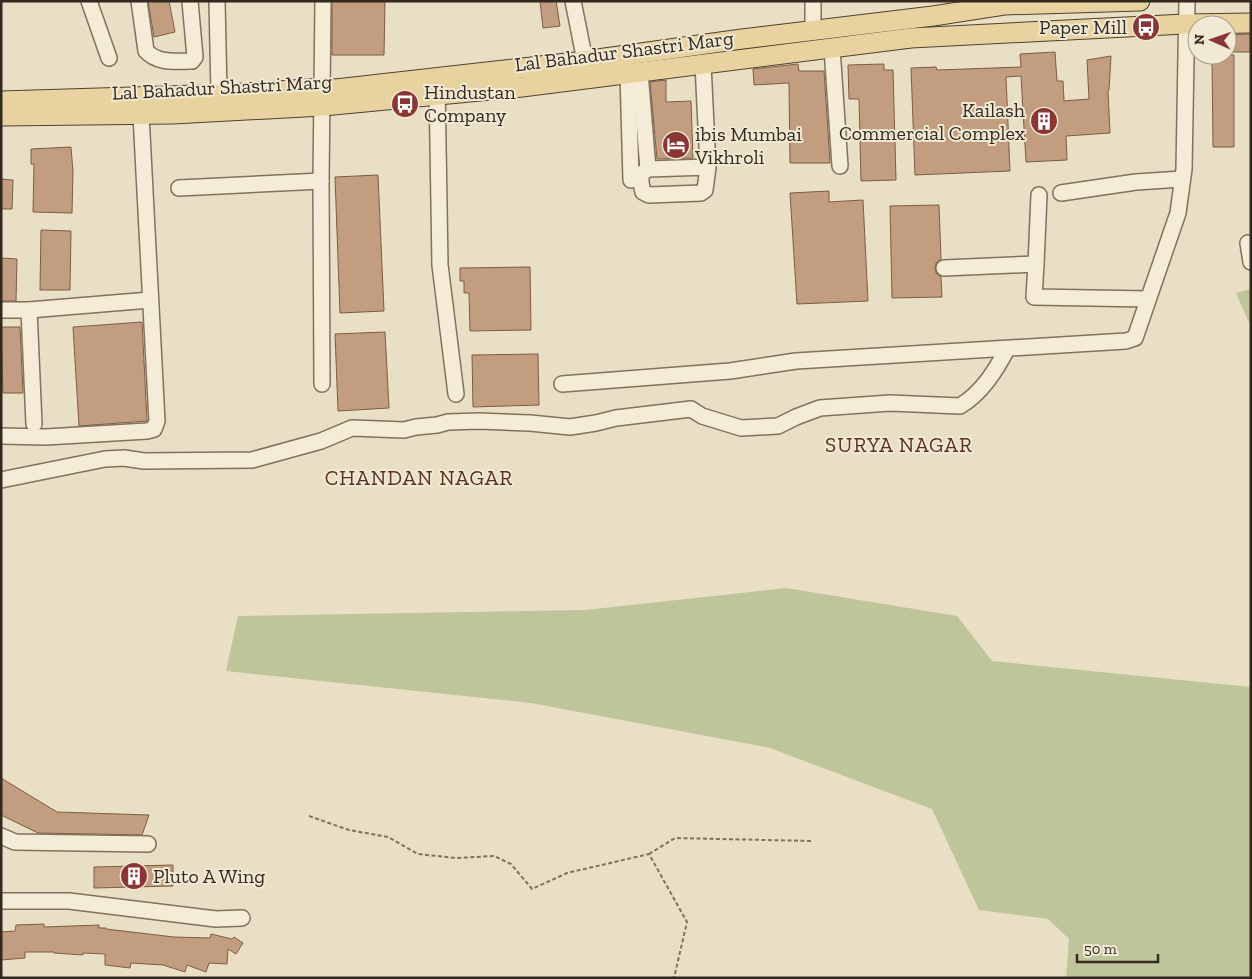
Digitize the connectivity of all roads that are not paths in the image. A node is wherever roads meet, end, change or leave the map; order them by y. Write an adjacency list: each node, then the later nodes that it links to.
1 (89, 1): 18 (street)
2 (139, 1): 3 (street)
3 (190, 1)
4 (217, 1): 23 (street)
5 (323, 1): 24 (street)
6 (573, 1): 19 (street)
7 (813, 1): 15 (street)
8 (1187, 1): 13 (street)
9 (1130, 2): 11 (main road, Lal Bahadur Shastri Marg)
10 (1004, 3): 11 (main road, Lal Bahadur Shastri Marg); 12 (main road, Lal Bahadur Shastri Marg)
11 (1049, 3)
12 (982, 9): 15 (main road, Lal Bahadur Shastri Marg); 16 (main road)
13 (1185, 24): 14 (main road, Lal Bahadur Shastri Marg); 16 (main road, Lal Bahadur Shastri Marg); 31 (street)
14 (1251, 24)
15 (813, 31): 21 (main road, Lal Bahadur Shastri Marg)
16 (982, 35): 17 (main road, Lal Bahadur Shastri Marg)
17 (832, 48): 20 (main road, Lal Bahadur Shastri Marg); 28 (street)
18 (109, 58)
19 (585, 61): 21 (main road, Lal Bahadur Shastri Marg); 22 (main road, Lal Bahadur Shastri Marg)
20 (703, 64): 21 (main road, Lal Bahadur Shastri Marg); 29 (street)
21 (644, 67): 22 (main road, Lal Bahadur Shastri Marg); 30 (street); 32 (street)
22 (437, 86): 24 (main road, Lal Bahadur Shastri Marg); 48 (street)
23 (219, 94): 24 (main road, Lal Bahadur Shastri Marg); 25 (main road, Lal Bahadur Shastri Marg)
24 (323, 97): 26 (main road, Lal Bahadur Shastri Marg); 33 (street)
25 (1, 101)
26 (141, 115): 27 (main road, Lal Bahadur Shastri Marg); 42 (street)
27 (1, 116)
28 (840, 166)
29 (708, 167): 30 (street); 30 (street)
30 (648, 169)
31 (1182, 179): 35 (street); 41 (street)
32 (631, 180)
33 (320, 181): 34 (street); 46 (street)
34 (179, 188)
35 (1061, 193)
36 (1038, 195): 39 (street)
37 (1248, 243): 38 (street)
38 (1251, 262)
39 (1036, 264): 40 (street); 41 (street)
40 (944, 268)
41 (1148, 299): 45 (street)
42 (150, 300): 44 (street); 50 (street)
43 (1, 310): 44 (street)
44 (29, 310): 49 (street)
45 (1007, 349): 47 (street); 51 (street)
46 (322, 384)
47 (562, 384)
48 (456, 394)
49 (34, 424)
50 (1, 436)
51 (1, 480)
52 (1, 836): 53 (street)
53 (148, 844)
54 (1, 901): 55 (street)
55 (242, 918)

